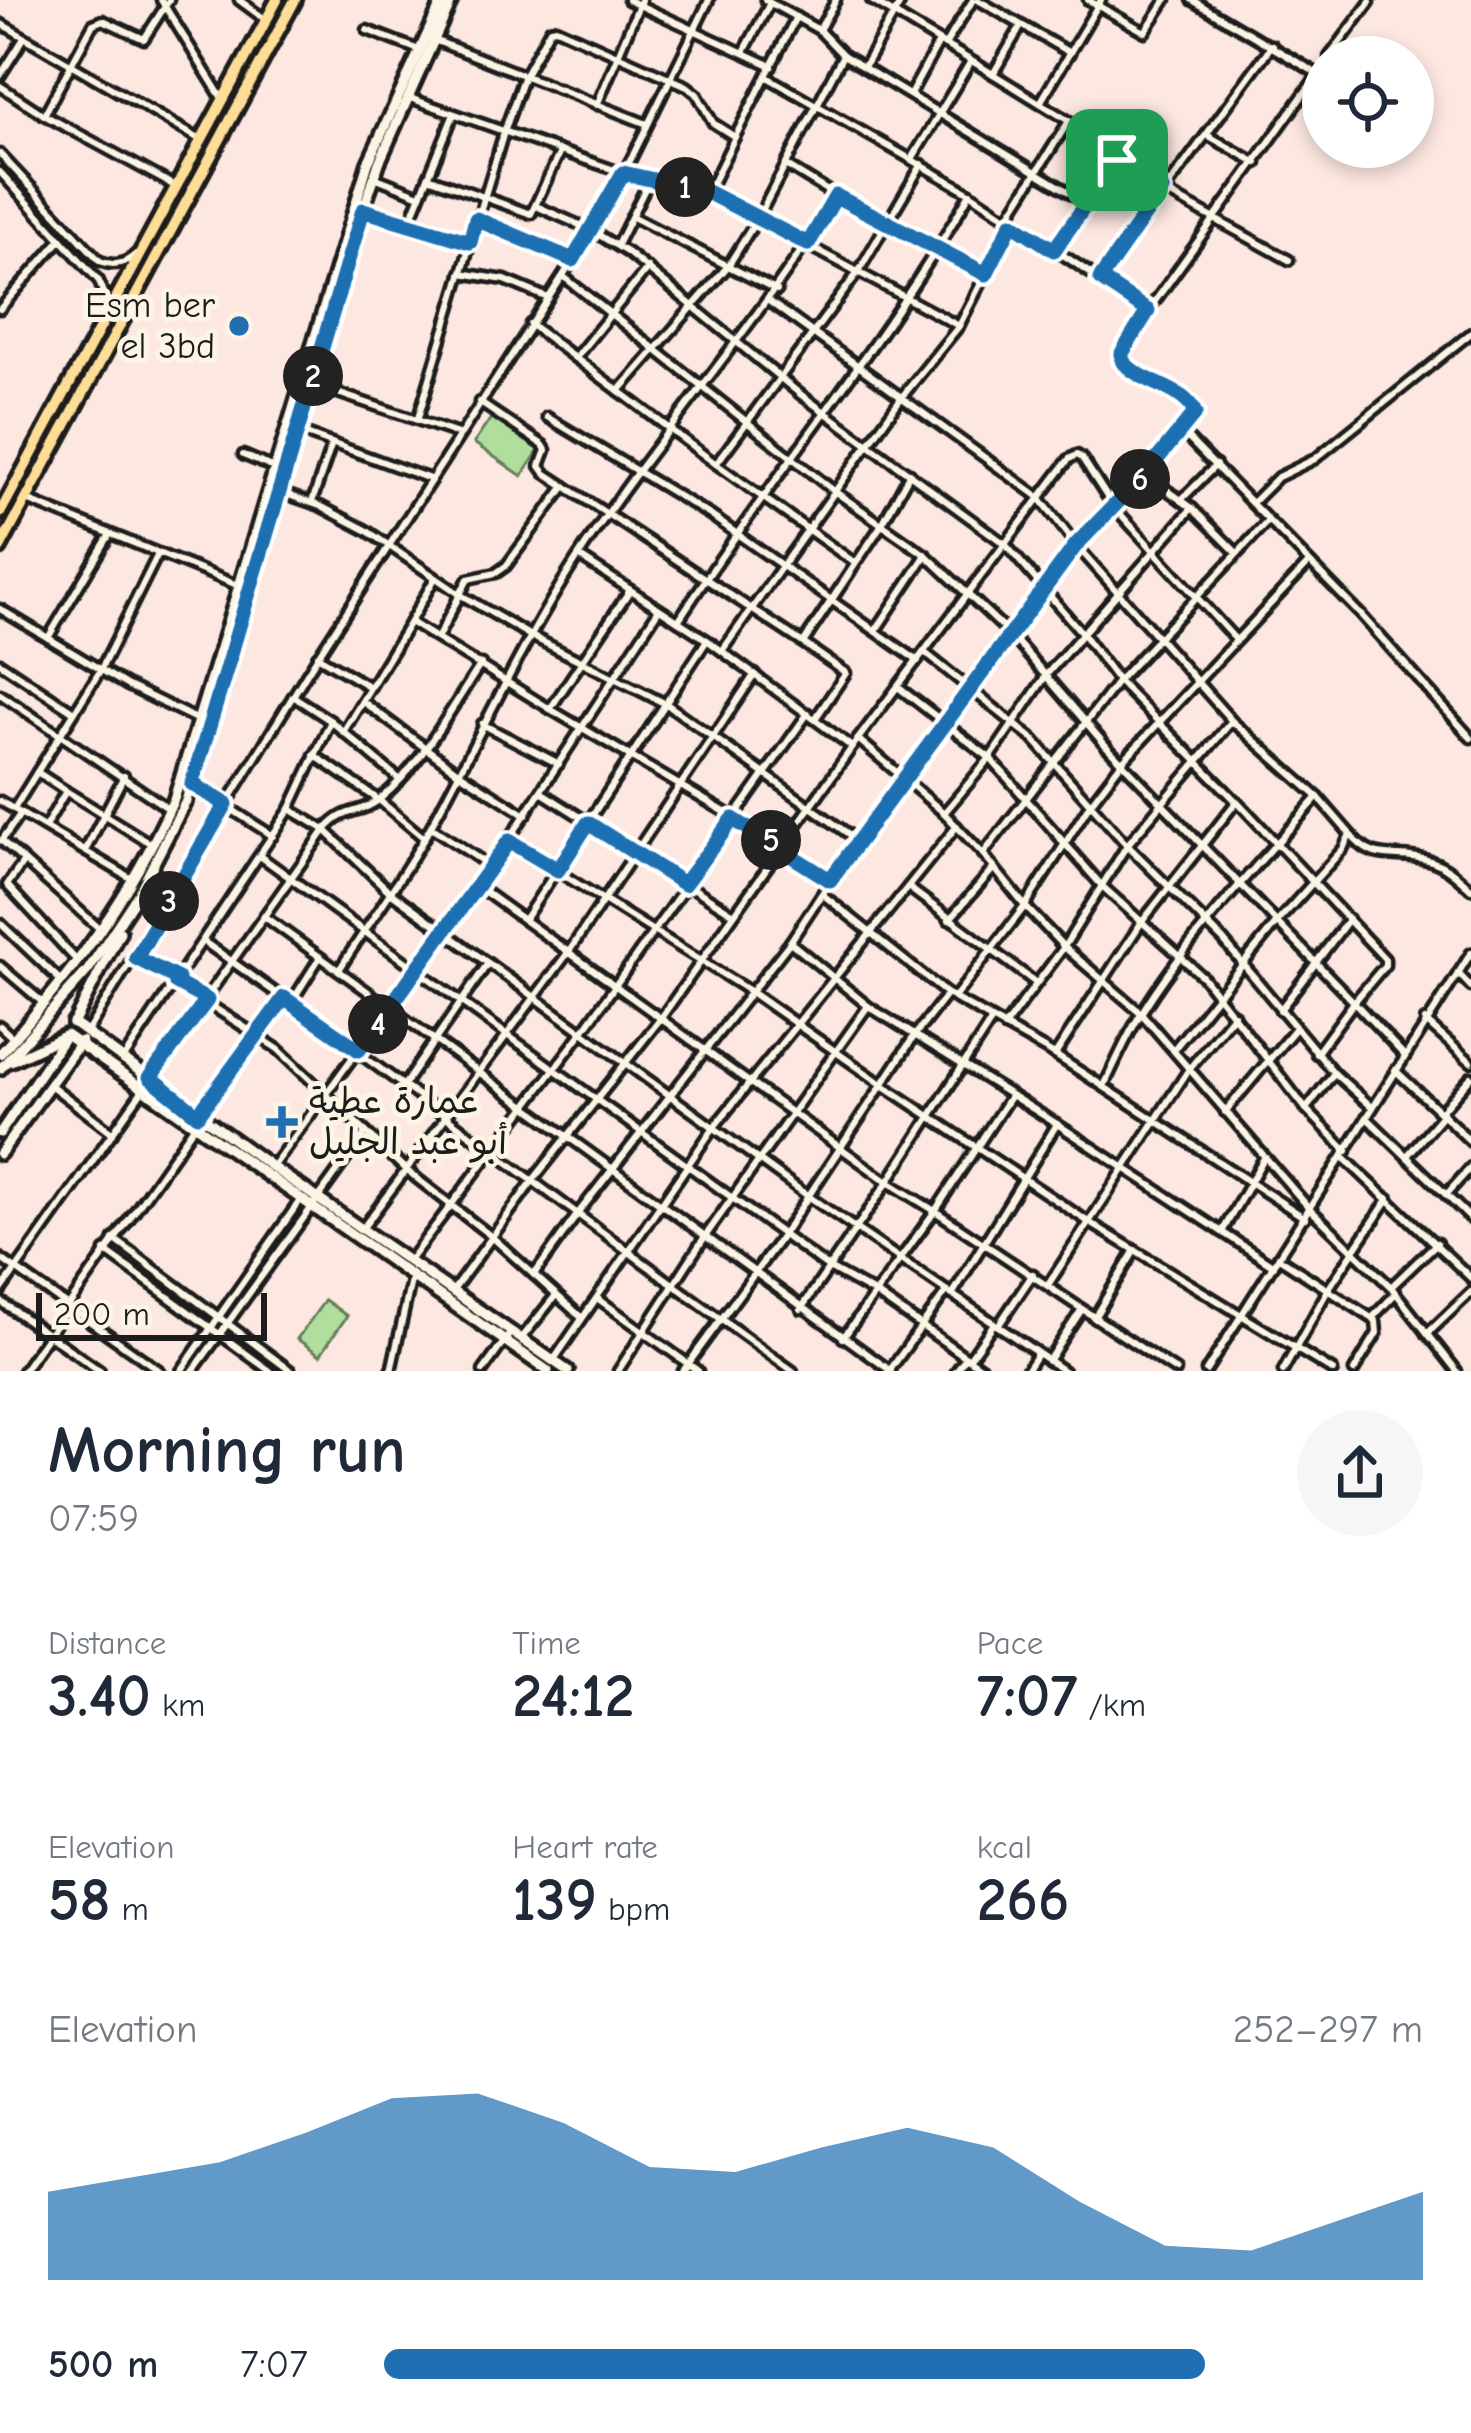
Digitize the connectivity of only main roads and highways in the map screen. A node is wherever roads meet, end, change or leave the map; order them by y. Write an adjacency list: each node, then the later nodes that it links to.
1 (277, 0): 7 (highway)
2 (296, 0): 8 (highway)
3 (443, 0): 5 (main road)
4 (452, 0): 5 (main road)
5 (396, 111): 6 (main road); 6 (main road)
6 (338, 275): 9 (main road); 10 (main road)
7 (0, 513)
8 (0, 548)
9 (138, 894): 10 (main road); 11 (main road)
10 (43, 1012): 15 (main road); 15 (main road)
11 (73, 1023): 12 (main road); 13 (main road)
12 (87, 1032): 14 (main road); 16 (main road)
13 (66, 1035): 14 (main road); 15 (main road); 18 (main road)
14 (79, 1043): 16 (main road); 18 (main road)
15 (1, 1063)
16 (147, 1082): 17 (main road)
17 (196, 1120): 20 (main road); 20 (main road)
18 (2, 1138): 19 (main road)
19 (0, 1154)
20 (308, 1199): 21 (main road); 21 (main road)
21 (543, 1367): 22 (main road)
22 (568, 1371)

